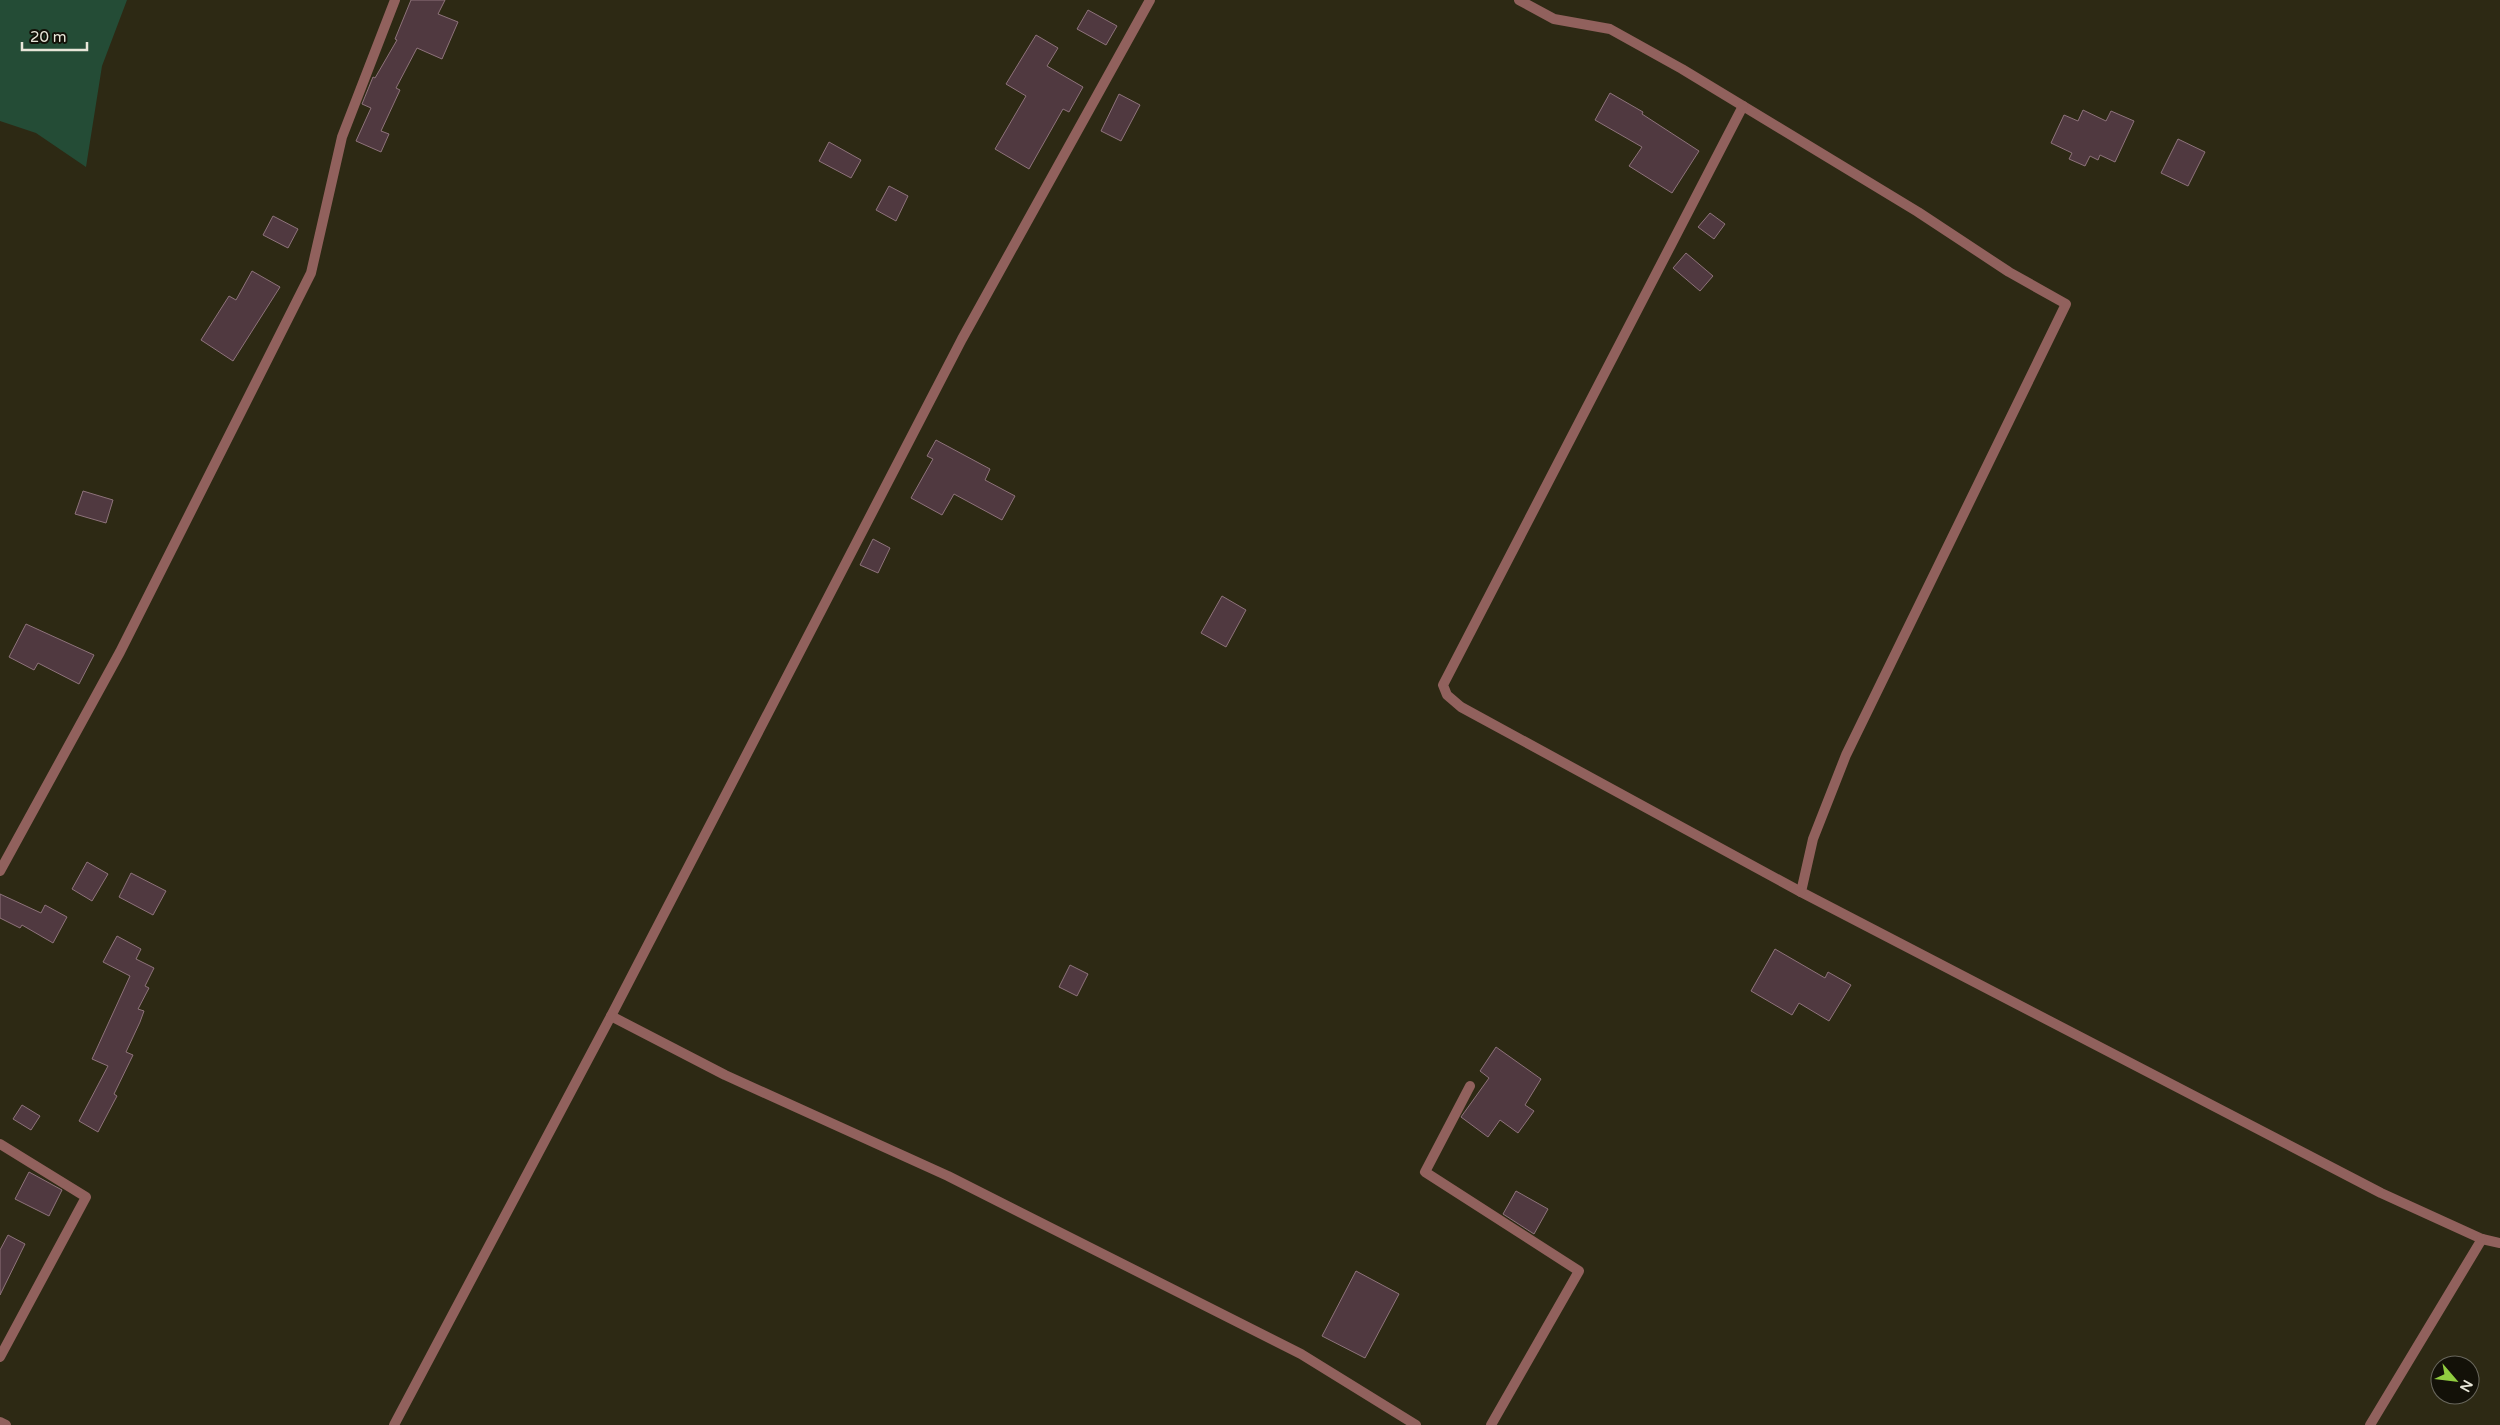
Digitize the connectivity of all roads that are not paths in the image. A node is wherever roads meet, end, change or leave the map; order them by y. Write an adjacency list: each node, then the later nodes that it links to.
1 (395, 0): 5 (street)
2 (1150, 0): 7 (street)
3 (1519, 0): 4 (street)
4 (1743, 106): 6 (street); 6 (street)
5 (0, 871)
6 (1801, 892): 10 (street)
7 (611, 1016): 15 (street); 16 (street)
8 (1470, 1086): 17 (street)
9 (0, 1144): 12 (street)
10 (2482, 1239): 11 (street); 18 (street)
11 (2500, 1243)
12 (0, 1357)
13 (0, 1422): 14 (street)
14 (6, 1425)
15 (394, 1425)
16 (1416, 1425)
17 (1491, 1425)
18 (2370, 1425)

